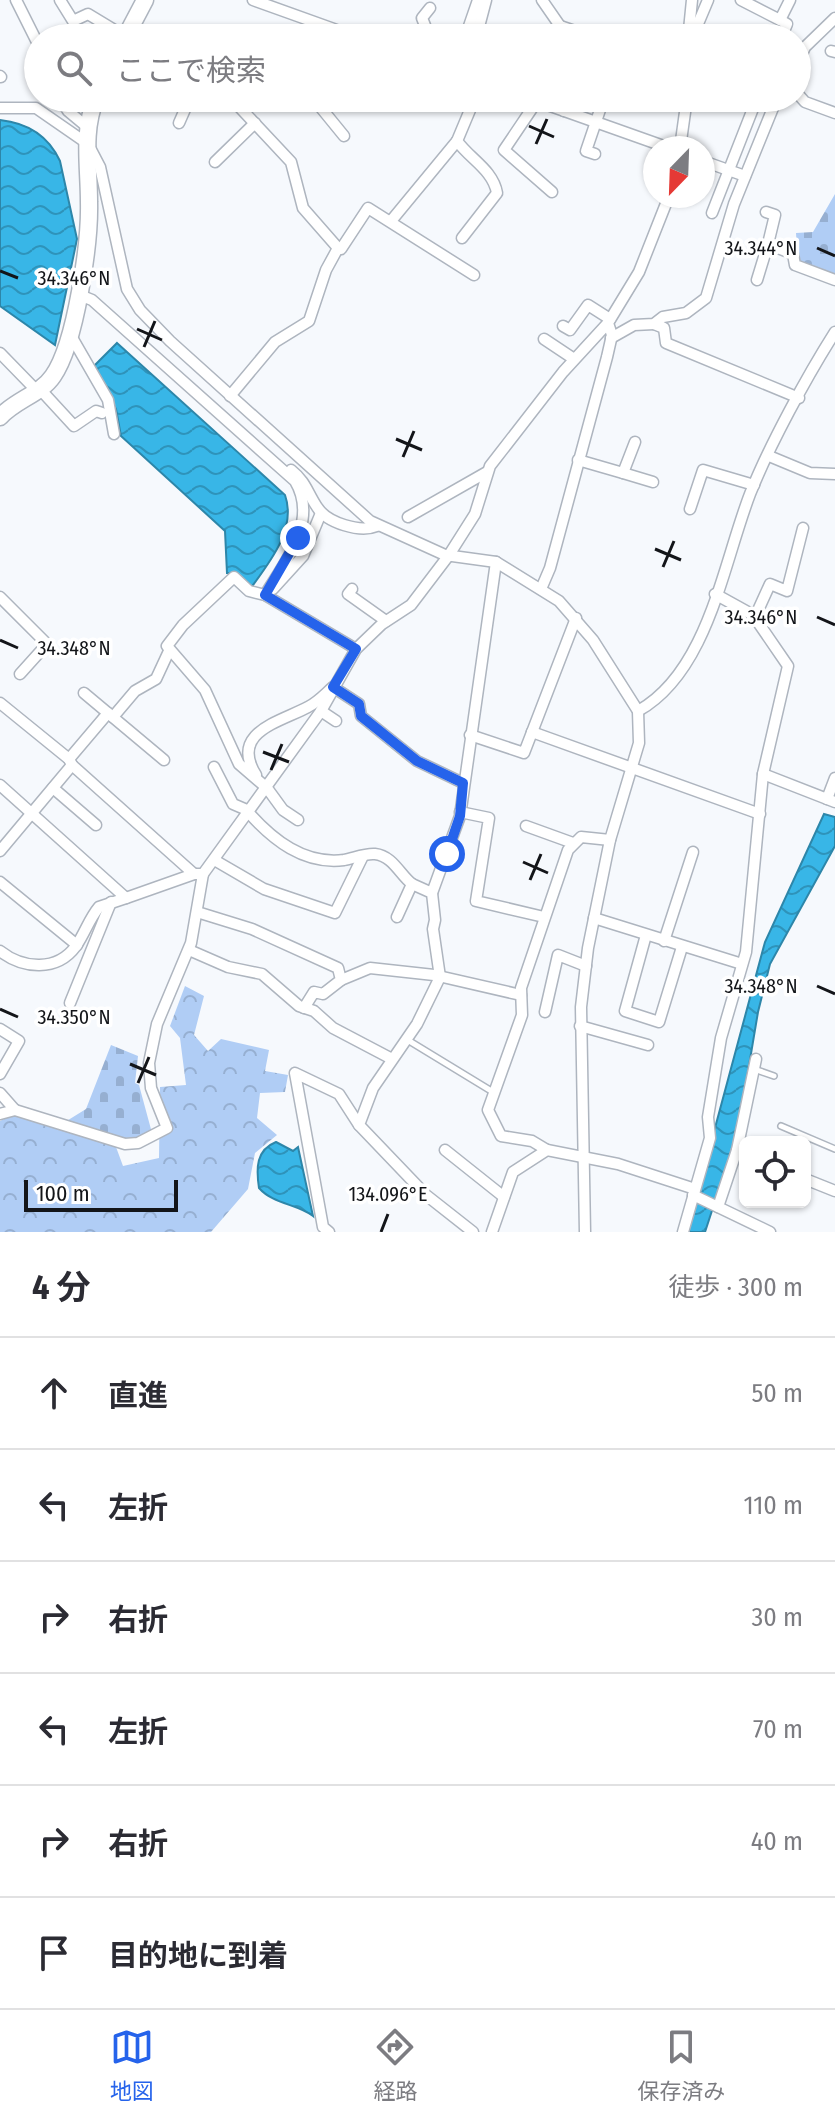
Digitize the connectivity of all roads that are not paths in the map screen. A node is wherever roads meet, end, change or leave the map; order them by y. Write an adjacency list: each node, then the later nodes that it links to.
1 (16, 0): 16 (street)
2 (60, 0): 17 (street)
3 (145, 0): 18 (main road)
4 (253, 0): 12 (street)
5 (478, 0): 21 (street)
6 (486, 0): 22 (street)
7 (542, 0): 23 (street)
8 (692, 0): 24 (street)
9 (708, 0): 25 (street)
10 (741, 0): 15 (street)
11 (790, 0): 15 (street)
12 (268, 2): 19 (street)
13 (430, 8): 20 (street)
14 (835, 18): 27 (street)
15 (780, 20): 26 (street)
16 (28, 24)
17 (105, 24)
18 (133, 24)
19 (324, 24)
20 (424, 24)
21 (473, 24)
22 (476, 24)
23 (555, 24)
24 (690, 24)
25 (697, 24)
26 (787, 24)
27 (811, 41)
28 (811, 104): 31 (street)
29 (0, 108): 30 (street)
30 (24, 108)
31 (834, 110)
32 (42, 112): 53 (street)
33 (69, 112): 48 (street)
34 (91, 112): 48 (main road)
35 (184, 112): 46 (street)
36 (244, 112): 47 (street)
37 (324, 112): 49 (street)
38 (469, 112): 52 (street)
39 (525, 112): 59 (street)
40 (567, 112): 45 (street)
41 (599, 112): 45 (street)
42 (685, 112): 50 (street)
43 (751, 112): 57 (street)
44 (771, 112): 58 (street)
45 (596, 122): 51 (street); 54 (street)
46 (179, 123)
47 (255, 123): 55 (street); 66 (street)
48 (86, 126): 53 (main road)
49 (344, 136)
50 (682, 136)
51 (643, 139)
52 (457, 141): 63 (street); 64 (street)
53 (88, 144): 70 (main road); 81 (street)
54 (586, 151)
55 (215, 162)
56 (715, 166): 57 (street)
57 (726, 170): 58 (street); 62 (street)
58 (745, 176): 72 (street)
59 (552, 192)
60 (664, 208): 71 (street)
61 (766, 212): 65 (street)
62 (712, 213)
63 (391, 221): 66 (street); 67 (street)
64 (462, 238)
65 (768, 244): 68 (street); 69 (street)
66 (338, 248): 81 (street)
67 (474, 275)
68 (757, 280)
69 (835, 280)
70 (77, 294): 75 (main road); 87 (street)
71 (609, 321): 73 (street); 76 (street); 79 (street)
72 (654, 324): 76 (street); 82 (street)
73 (563, 326)
74 (835, 332): 82 (street)
75 (70, 334): 80 (main road); 85 (street)
76 (611, 338): 89 (street)
77 (544, 339): 79 (street)
78 (0, 353): 80 (street)
79 (574, 359): 90 (street)
80 (37, 389): 83 (street); 84 (main road)
81 (230, 396): 98 (street)
82 (799, 398): 88 (street)
83 (102, 413)
84 (0, 417)
85 (114, 434)
86 (635, 442): 91 (street)
87 (266, 454): 96 (street); 105 (street)
88 (769, 456): 92 (street); 94 (street)
89 (578, 460): 91 (street); 103 (street)
90 (487, 472): 97 (street); 100 (street)
91 (623, 473): 93 (street)
92 (835, 474)
93 (653, 482)
94 (754, 485): 95 (street); 104 (street)
95 (690, 509)
96 (321, 513): 98 (street); 105 (street)
97 (408, 517)
98 (377, 526): 100 (street)
99 (803, 528): 107 (street)
100 (449, 555): 101 (street); 109 (street)
101 (496, 562): 103 (street); 121 (street)
102 (352, 589): 109 (street)
103 (541, 589): 108 (street)
104 (715, 594): 107 (street); 117 (street)
105 (265, 595): 110 (street); 111 (street)
106 (0, 597): 112 (street)
107 (755, 617): 126 (street)
108 (576, 618): 117 (street); 120 (street)
109 (386, 621): 110 (street)
110 (356, 649): 113 (street)
111 (169, 651): 118 (street); 130 (street)
112 (20, 674)
113 (333, 687): 116 (street); 128 (street); 130 (street)
114 (84, 693): 118 (street)
115 (0, 703): 123 (street)
116 (321, 711): 119 (street); 130 (street)
117 (638, 711): 124 (street)
118 (110, 715): 122 (street); 123 (street)
119 (336, 721)
120 (532, 732): 121 (street); 124 (street)
121 (470, 735): 128 (street)
122 (164, 760)
123 (71, 762): 131 (street); 146 (street)
124 (634, 766): 136 (street); 140 (street)
125 (214, 767): 133 (street)
126 (763, 774): 132 (street); 136 (street)
127 (835, 778): 132 (street)
128 (463, 783): 134 (street)
129 (0, 785): 135 (street)
130 (266, 787): 133 (street); 137 (street)
131 (53, 788): 135 (street); 138 (street)
132 (831, 800)
133 (248, 811): 144 (street); 145 (street)
134 (460, 812): 149 (street); 154 (street)
135 (31, 813): 142 (street); 150 (street)
136 (760, 814): 162 (street)
137 (298, 820)
138 (96, 825)
139 (526, 826): 141 (street)
140 (610, 840): 141 (street); 155 (street)
141 (573, 843): 154 (street)
142 (0, 851)
143 (693, 852): 157 (street)
144 (363, 856): 145 (street); 148 (street)
145 (216, 861): 146 (street)
146 (198, 874): 150 (street); 152 (street)
147 (0, 882): 158 (street)
148 (412, 884): 149 (street); 153 (street)
149 (432, 893): 164 (street)
150 (126, 898): 151 (street)
151 (111, 902): 158 (street); 167 (street)
152 (197, 912): 160 (street); 165 (street)
153 (397, 917)
154 (544, 917): 166 (street)
155 (594, 918): 156 (street); 163 (street)
156 (646, 935): 157 (street); 159 (street)
157 (664, 941): 159 (street)
158 (77, 945): 161 (street)
159 (682, 947): 162 (street)
160 (189, 950): 168 (street); 180 (street)
161 (0, 951)
162 (742, 964): 192 (street)
163 (586, 966): 169 (street); 170 (street)
164 (440, 977): 165 (street); 166 (street); 172 (street)
165 (341, 980): 168 (street)
166 (521, 995): 179 (street)
167 (70, 1003)
168 (304, 1008): 174 (street)
169 (545, 1012)
170 (580, 1026): 173 (street); 189 (street)
171 (0, 1029): 176 (street)
172 (406, 1039): 174 (street); 179 (lane)
173 (648, 1045)
174 (392, 1059): 182 (street)
175 (755, 1064): 177 (lane); 184 (street)
176 (0, 1074)
177 (774, 1076)
178 (0, 1093): 180 (street)
179 (494, 1093): 187 (street)
180 (15, 1110): 181 (street)
181 (0, 1114)
182 (359, 1125): 195 (street); 196 (street)
183 (781, 1126): 185 (lane)
184 (744, 1136)
185 (835, 1149)
186 (445, 1150): 193 (street)
187 (547, 1150): 189 (street); 193 (street)
188 (739, 1157): 194 (street)
189 (583, 1158): 192 (street); 198 (street)
190 (811, 1181): 191 (street)
191 (835, 1191)
192 (695, 1193): 194 (street); 199 (street)
193 (504, 1197): 197 (street)
194 (717, 1207): 200 (street)
195 (329, 1232)
196 (473, 1232)
197 (492, 1232)
198 (585, 1232)
199 (683, 1232)
200 (770, 1232)

